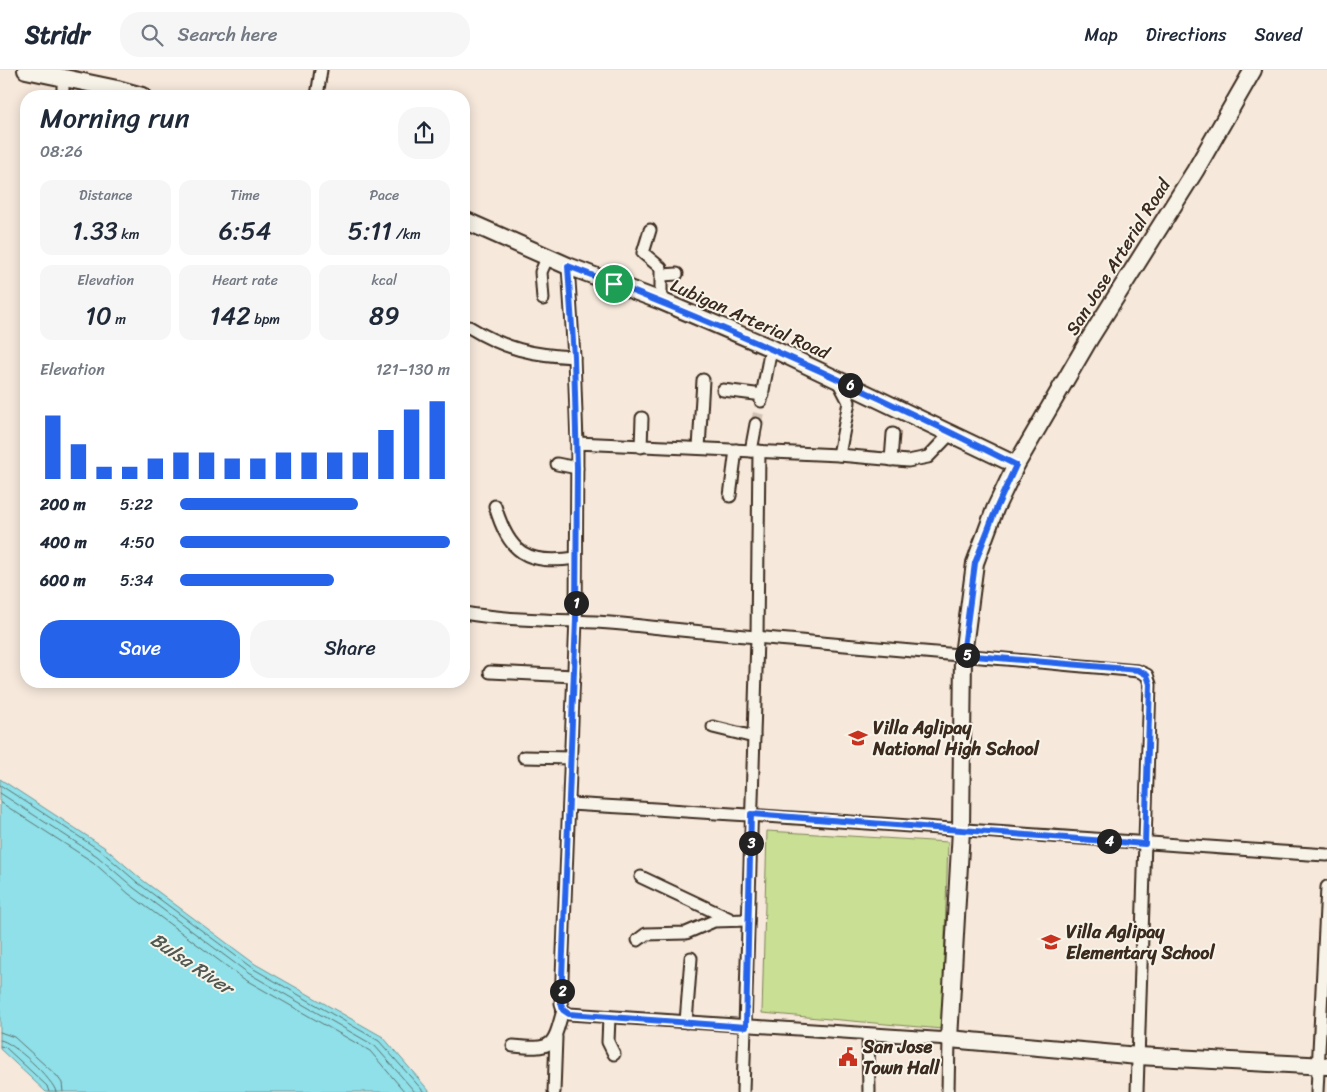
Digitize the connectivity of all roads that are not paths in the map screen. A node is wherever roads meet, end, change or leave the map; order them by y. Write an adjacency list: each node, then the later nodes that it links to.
1 (26, 70): 4 (main road)
2 (321, 70): 7 (street)
3 (1253, 70): 34 (main road, San Jose Arterial Road)
4 (63, 78): 5 (street); 6 (main road)
5 (63, 90)
6 (112, 90)
7 (318, 90)
8 (470, 223): 10 (main road, Lubigan Arterial Road)
9 (650, 230): 13 (street)
10 (548, 256): 11 (main road, Lubigan Arterial Road); 14 (street)
11 (568, 266): 15 (main road, Lubigan Arterial Road); 18 (street)
12 (677, 274): 13 (street)
13 (662, 275): 15 (street)
14 (544, 299)
15 (661, 301): 17 (main road, Lubigan Arterial Road)
16 (470, 328): 18 (street)
17 (771, 348): 19 (main road, Lubigan Arterial Road); 21 (street)
18 (574, 357): 26 (street)
19 (836, 379): 24 (main road, Lubigan Arterial Road); 31 (street)
20 (703, 380): 28 (street)
21 (723, 390)
22 (642, 418): 27 (street)
23 (756, 424): 30 (street)
24 (952, 432): 32 (street); 34 (main road, Lubigan Arterial Road)
25 (893, 434): 32 (street)
26 (576, 443): 27 (street); 35 (street)
27 (641, 447): 28 (street)
28 (699, 448): 29 (street)
29 (736, 450): 30 (street); 36 (street)
30 (755, 451): 31 (street); 41 (street)
31 (839, 455): 32 (street)
32 (891, 460)
33 (557, 464): 35 (street)
34 (1016, 465): 42 (main road, San Jose Arterial Road)
35 (577, 468): 38 (street)
36 (730, 496)
37 (495, 506): 38 (street)
38 (576, 558): 40 (street)
39 (470, 614): 40 (street)
40 (576, 619): 41 (street); 44 (street)
41 (757, 638): 42 (street); 46 (street)
42 (963, 655): 51 (main road, San Jose Arterial Road); 52 (street)
43 (490, 672): 44 (street)
44 (574, 676): 48 (street)
45 (713, 727): 46 (street)
46 (754, 737): 50 (street)
47 (524, 757): 48 (street)
48 (571, 758): 49 (street)
49 (570, 804): 50 (street); 60 (street)
50 (751, 814): 51 (street); 57 (street)
51 (961, 830): 52 (street); 66 (main road, San Jose Arterial Road)
52 (1145, 844): 53 (street); 69 (street)
53 (1327, 855)
54 (641, 877): 56 (street)
55 (1327, 887): 70 (street)
56 (732, 920): 57 (street); 58 (street)
57 (748, 920): 63 (street)
58 (638, 940)
59 (691, 958): 62 (street)
60 (563, 1010): 61 (street); 65 (street)
61 (609, 1017): 62 (street); 68 (street)
62 (686, 1022): 63 (street)
63 (746, 1027): 64 (street); 72 (street)
64 (868, 1035): 66 (street); 73 (street)
65 (556, 1037): 67 (street); 71 (street)
66 (949, 1040): 69 (main road); 74 (street)
67 (513, 1046)
68 (614, 1054)
69 (1138, 1056): 70 (main road); 75 (street)
70 (1322, 1066): 76 (street)
71 (554, 1092)
72 (743, 1092)
73 (869, 1092)
74 (948, 1092)
75 (1137, 1092)
76 (1317, 1092)

